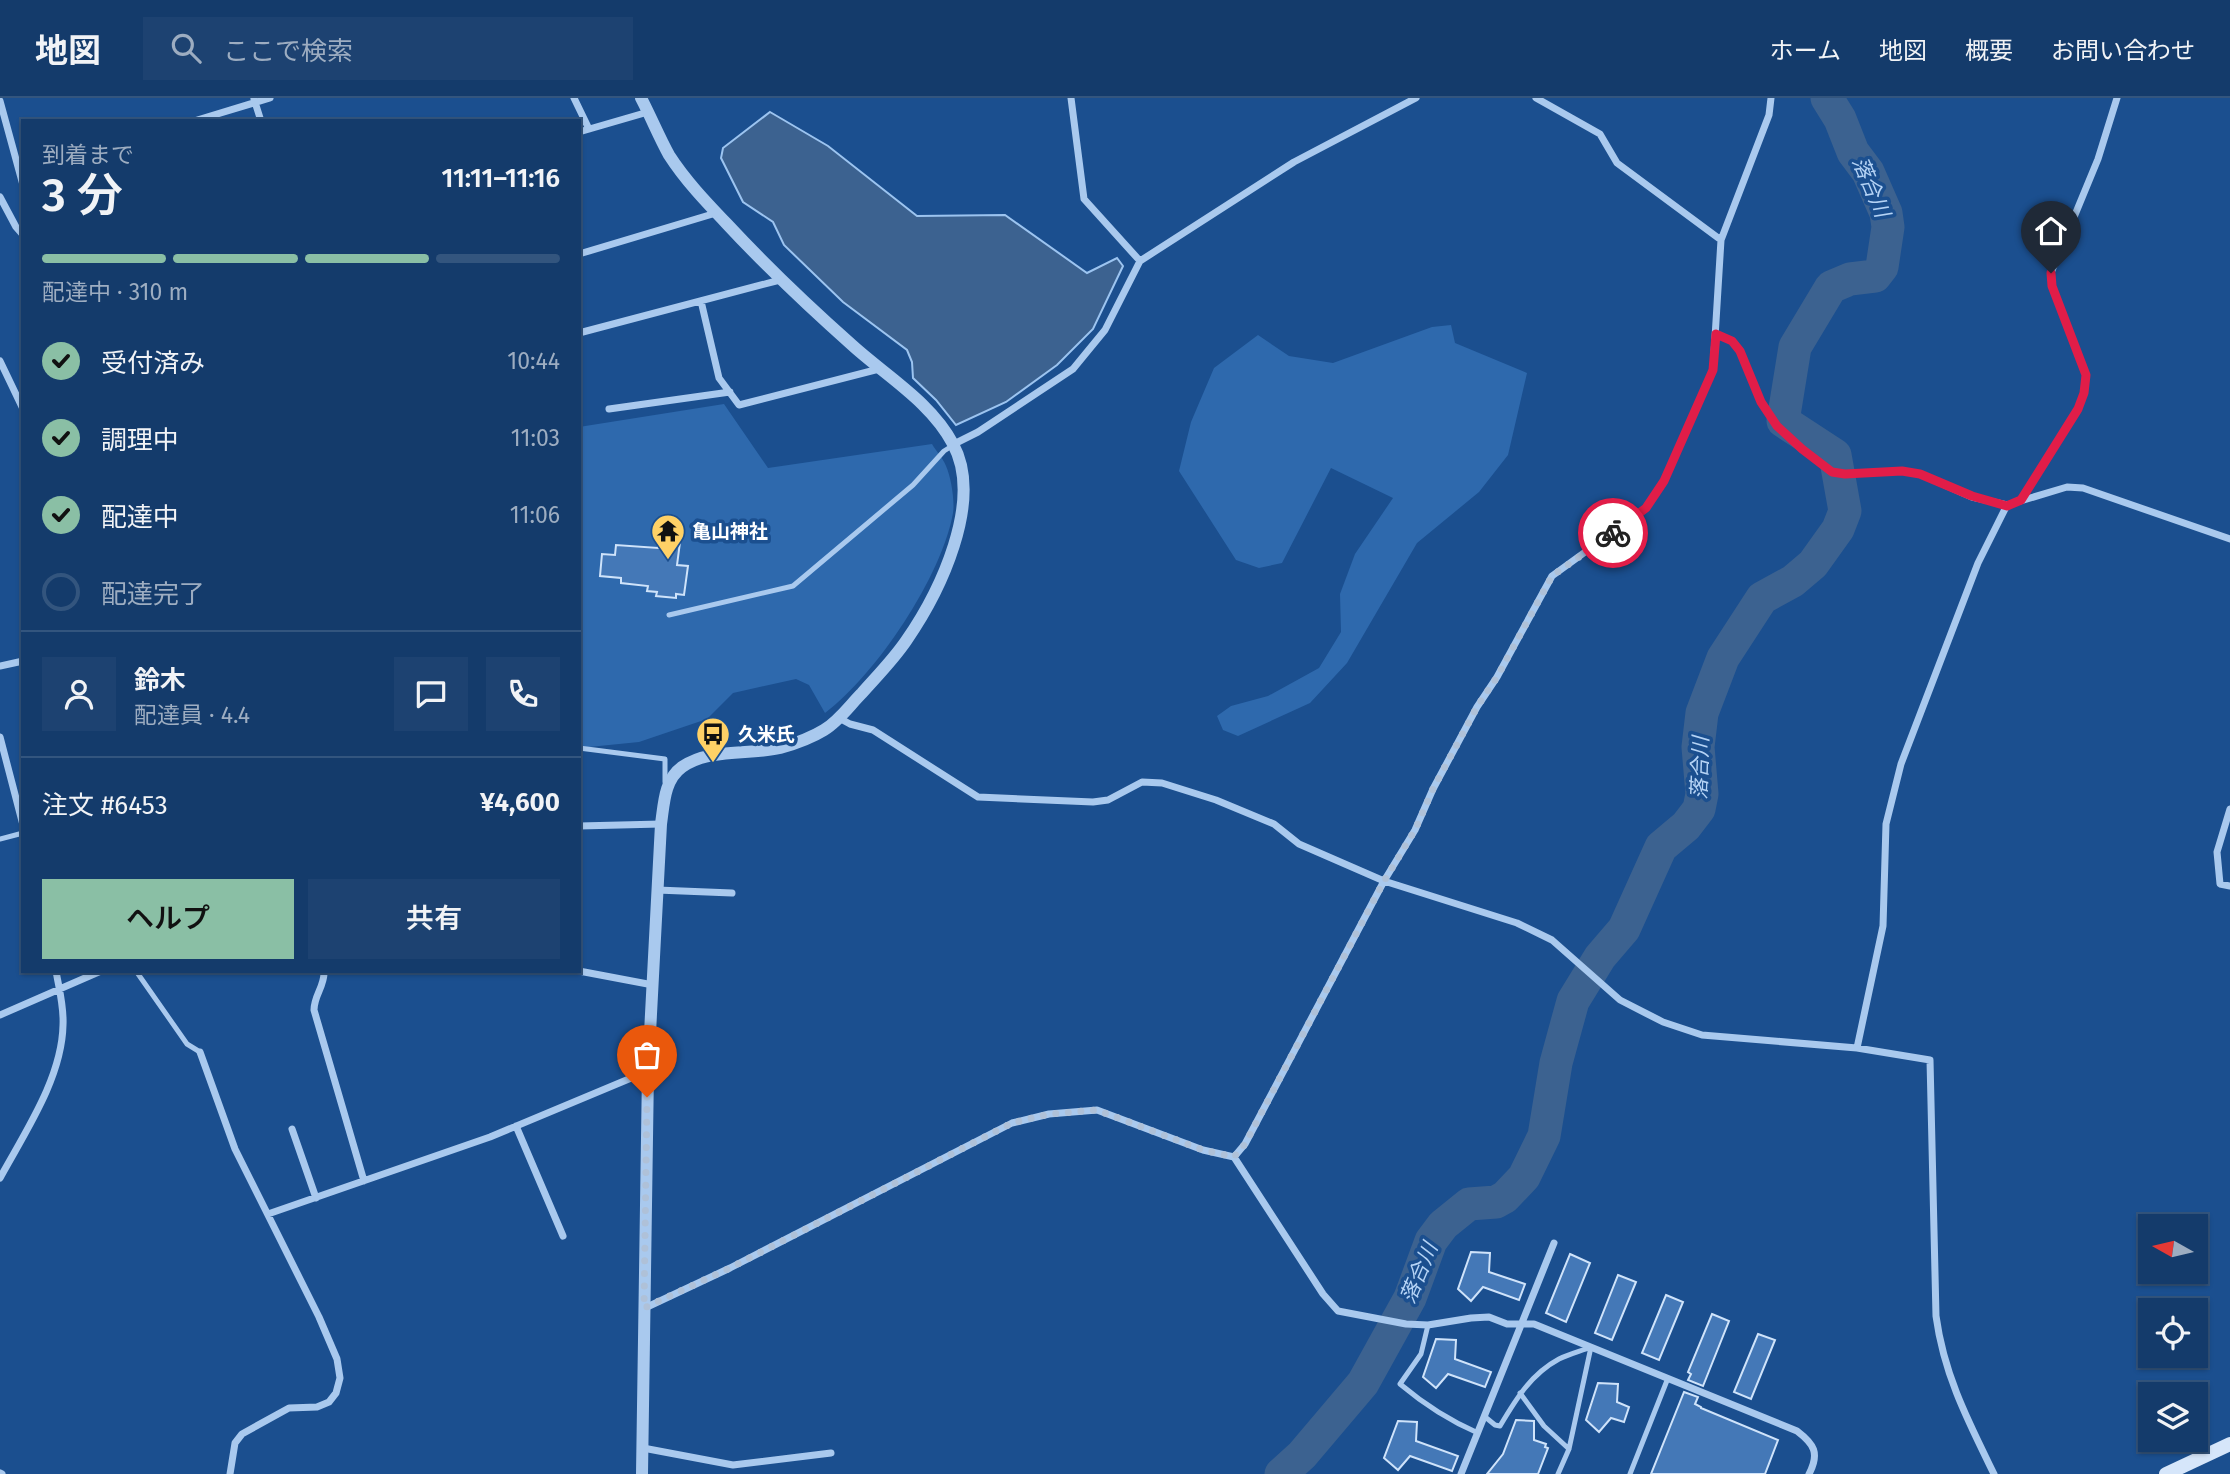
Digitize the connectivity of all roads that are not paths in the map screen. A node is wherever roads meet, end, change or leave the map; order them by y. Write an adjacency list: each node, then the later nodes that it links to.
1 (270, 98): 9 (street)
2 (574, 98): 14 (street)
3 (641, 98): 11 (street)
4 (1071, 98): 22 (street)
5 (1416, 98): 22 (street)
6 (1536, 98): 20 (street)
7 (1771, 98): 20 (street)
8 (2116, 98): 33 (street)
9 (255, 100): 12 (street); 13 (street)
10 (0, 101): 16 (street)
11 (648, 112): 14 (street); 18 (street)
12 (200, 119)
13 (260, 119)
14 (589, 129): 15 (street)
15 (581, 131)
16 (21, 173)
17 (0, 197): 19 (street)
18 (716, 213): 21 (street); 23 (street)
19 (21, 233)
20 (1721, 240): 26 (street)
21 (581, 253)
22 (1140, 261): 32 (street)
23 (780, 280): 24 (street); 28 (street)
24 (701, 301): 25 (street); 29 (street)
25 (581, 332)
26 (1716, 334): 34 (street); 49 (street)
27 (0, 361): 30 (street)
28 (879, 369): 29 (street); 32 (street)
29 (730, 392): 31 (street)
30 (21, 405)
31 (610, 409)
32 (954, 444): 36 (lane); 39 (street)
33 (2021, 500): 34 (street); 35 (street)
34 (2007, 506): 61 (street)
35 (2230, 539)
36 (669, 615)
37 (21, 661): 38 (street)
38 (0, 666)
39 (839, 718): 42 (street); 49 (street)
40 (0, 737): 44 (street)
41 (581, 748): 42 (lane)
42 (666, 792): 45 (street)
43 (2230, 809): 50 (street)
44 (21, 816)
45 (661, 824): 46 (street); 51 (street)
46 (581, 826)
47 (21, 834): 48 (lane)
48 (0, 839)
49 (1384, 881): 61 (street); 66 (street)
50 (2230, 886)
51 (657, 890): 52 (street); 58 (street)
52 (732, 893)
53 (581, 971): 58 (street)
54 (55, 973): 59 (street)
55 (96, 973): 59 (street)
56 (137, 973): 62 (lane)
57 (324, 973): 69 (street)
58 (653, 985): 63 (street)
59 (59, 989): 60 (street); 68 (street)
60 (0, 1015)
61 (1857, 1048): 92 (street)
62 (200, 1052): 71 (street)
63 (648, 1071): 64 (street); 74 (street)
64 (516, 1126): 69 (street); 72 (street)
65 (292, 1129): 70 (street)
66 (1234, 1157): 74 (street); 76 (street)
67 (0, 1159): 68 (street)
68 (2, 1175)
69 (364, 1181): 70 (street)
70 (316, 1198): 71 (street)
71 (268, 1214): 86 (street)
72 (563, 1236)
73 (1554, 1242): 75 (street)
74 (644, 1308): 83 (street)
75 (1522, 1322): 76 (street); 77 (street); 80 (street)
76 (1428, 1325): 81 (lane)
77 (1591, 1347): 78 (street); 79 (lane); 84 (lane)
78 (1668, 1378): 90 (lane); 91 (street)
79 (1520, 1393): 80 (lane); 84 (lane)
80 (1484, 1416): 81 (street)
81 (1478, 1433): 88 (street)
82 (2230, 1444): 93 (main road)
83 (643, 1448): 85 (street); 87 (street)
84 (1569, 1449): 89 (lane)
85 (831, 1453)
86 (230, 1474)
87 (642, 1474)
88 (1461, 1474)
89 (1558, 1474)
90 (1630, 1474)
91 (1809, 1474)
92 (1994, 1474)
93 (2166, 1474)

